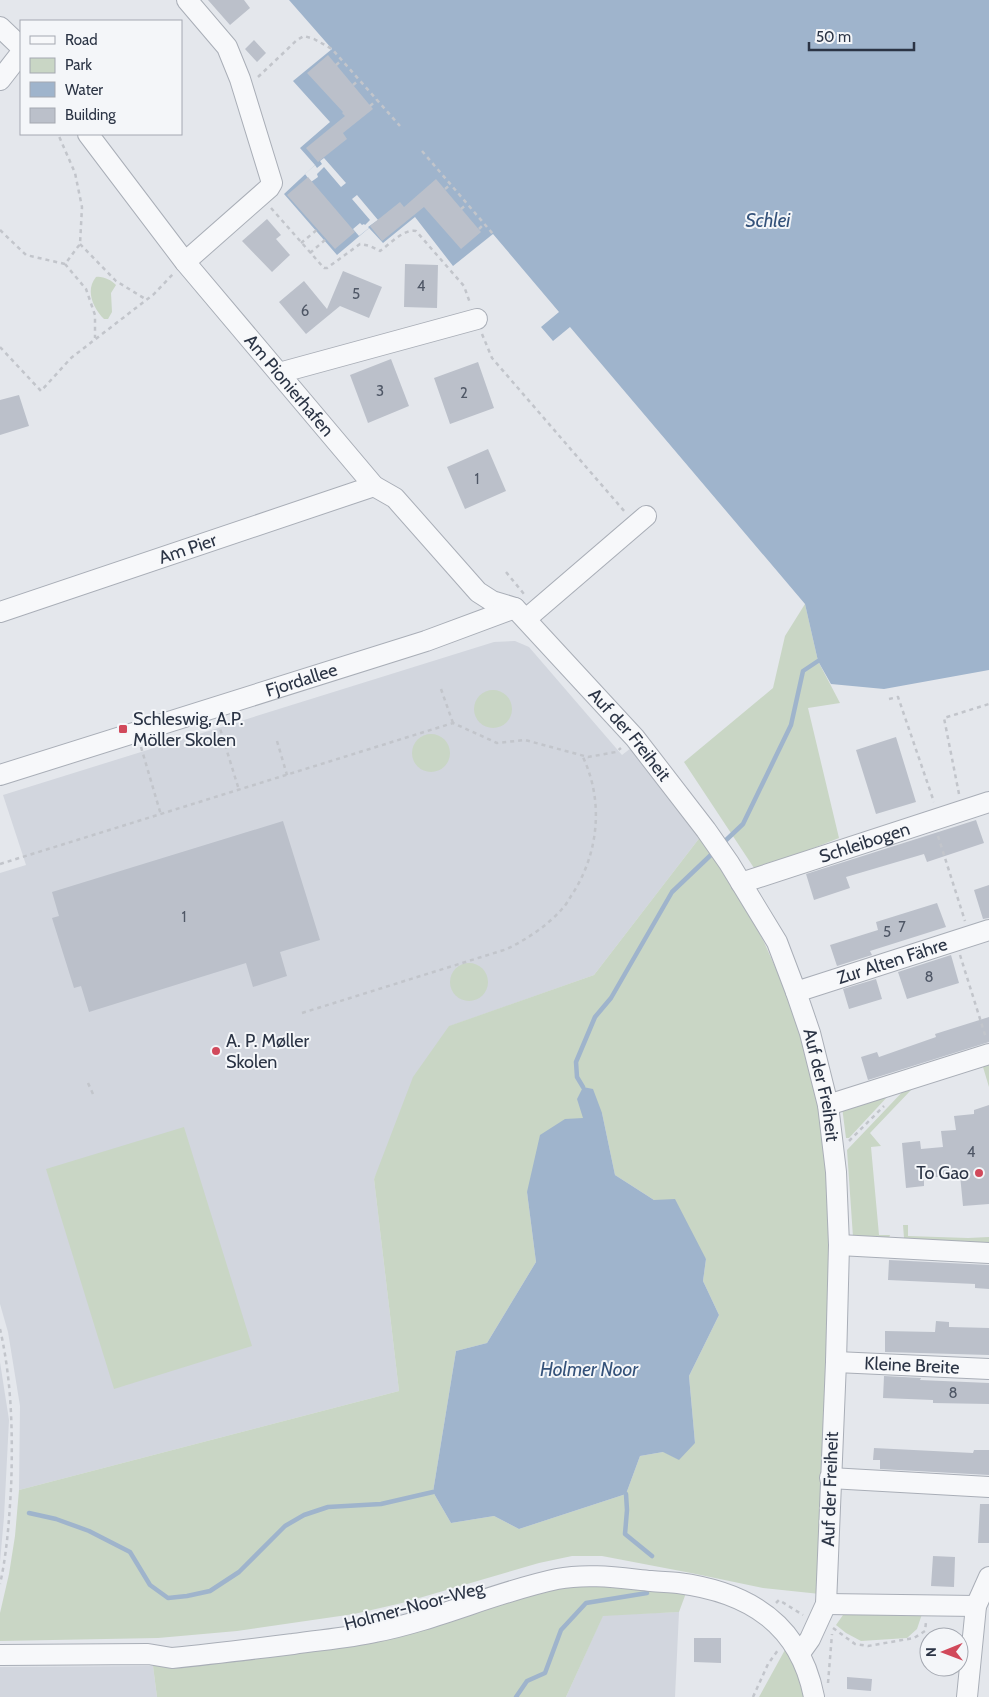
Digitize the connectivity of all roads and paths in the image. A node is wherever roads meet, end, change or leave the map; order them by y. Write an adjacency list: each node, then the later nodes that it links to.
1 (187, 0): 10 (street)
2 (0, 28): 3 (street)
3 (20, 46)
4 (20, 54): 7 (street)
5 (342, 60): 6 (path); 8 (path); 10 (path)
6 (336, 65)
7 (0, 80)
8 (359, 80): 9 (path); 11 (path)
9 (353, 85)
10 (244, 91): 30 (street)
11 (377, 100): 12 (path); 13 (path)
12 (370, 106)
13 (400, 126)
14 (58, 135): 28 (path)
15 (89, 135): 30 (street, Am Pionierhafen)
16 (422, 151): 17 (path)
17 (450, 185): 18 (path); 19 (path)
18 (445, 189)
19 (466, 204): 20 (path); 21 (path)
20 (461, 209)
21 (484, 224): 23 (path); 25 (path)
22 (318, 229): 27 (path)
23 (479, 229)
24 (0, 230): 31 (path)
25 (493, 234)
26 (326, 239): 29 (path)
27 (302, 243)
28 (80, 244): 31 (path); 32 (path)
29 (310, 253)
30 (185, 262): 32 (path); 36 (street, Am Pionierhafen)
31 (65, 264): 34 (path)
32 (146, 300): 34 (path)
33 (476, 319): 36 (street)
34 (95, 338): 35 (path)
35 (0, 347)
36 (279, 373): 37 (street, Am Pionierhafen)
37 (374, 486): 39 (street, Am Pier); 40 (street, Am Pionierhafen)
38 (646, 516): 40 (street)
39 (0, 612)
40 (520, 614): 44 (street, Fjordallee); 47 (street, Auf der Freiheit)
41 (440, 689): 45 (path)
42 (890, 699): 56 (path)
43 (989, 704): 54 (path)
44 (214, 709): 46 (street, Fjordallee); 52 (path)
45 (453, 723): 49 (path); 51 (path)
46 (136, 734): 50 (street, Fjordallee); 55 (path)
47 (635, 738): 49 (path); 58 (street, Auf der Freiheit)
48 (277, 741): 51 (path)
49 (582, 755): 61 (path)
50 (0, 775)
51 (287, 775): 52 (path)
52 (239, 790): 55 (path)
53 (989, 802): 54 (street, Schleibogen)
54 (962, 811): 56 (street, Schleibogen)
55 (161, 815): 57 (path)
56 (936, 819): 58 (street, Schleibogen); 59 (path)
57 (0, 864)
58 (742, 883): 60 (street, Auf der Freiheit)
59 (972, 935): 60 (street, Zur Alten Fähre); 62 (path)
60 (796, 992): 66 (street, Auf der Freiheit)
61 (302, 1014)
62 (988, 1046): 63 (street)
63 (905, 1081): 66 (street); 67 (path)
64 (88, 1083): 65 (path)
65 (93, 1094)
66 (828, 1105): 68 (street, Auf der Freiheit)
67 (843, 1148)
68 (839, 1245): 69 (street); 71 (street, Auf der Freiheit)
69 (989, 1253)
70 (0, 1329): 76 (path)
71 (836, 1362): 72 (street, Kleine Breite); 73 (street, Auf der Freiheit)
72 (989, 1369)
73 (830, 1478): 74 (street); 77 (street, Auf der Freiheit)
74 (989, 1487)
75 (989, 1578): 79 (street)
76 (0, 1584)
77 (826, 1604): 78 (street); 81 (street, Auf der Freiheit)
78 (929, 1606): 79 (street); 81 (path)
79 (976, 1606): 86 (street)
80 (767, 1615): 81 (path); 82 (street, Holmer-Noor-Weg); 83 (street, Holmer-Noor-Weg)
81 (817, 1624): 82 (street, Auf der Freiheit)
82 (791, 1649): 84 (path); 85 (street, Holmer-Noor-Weg)
83 (0, 1655)
84 (753, 1697)
85 (814, 1697)
86 (967, 1697)

